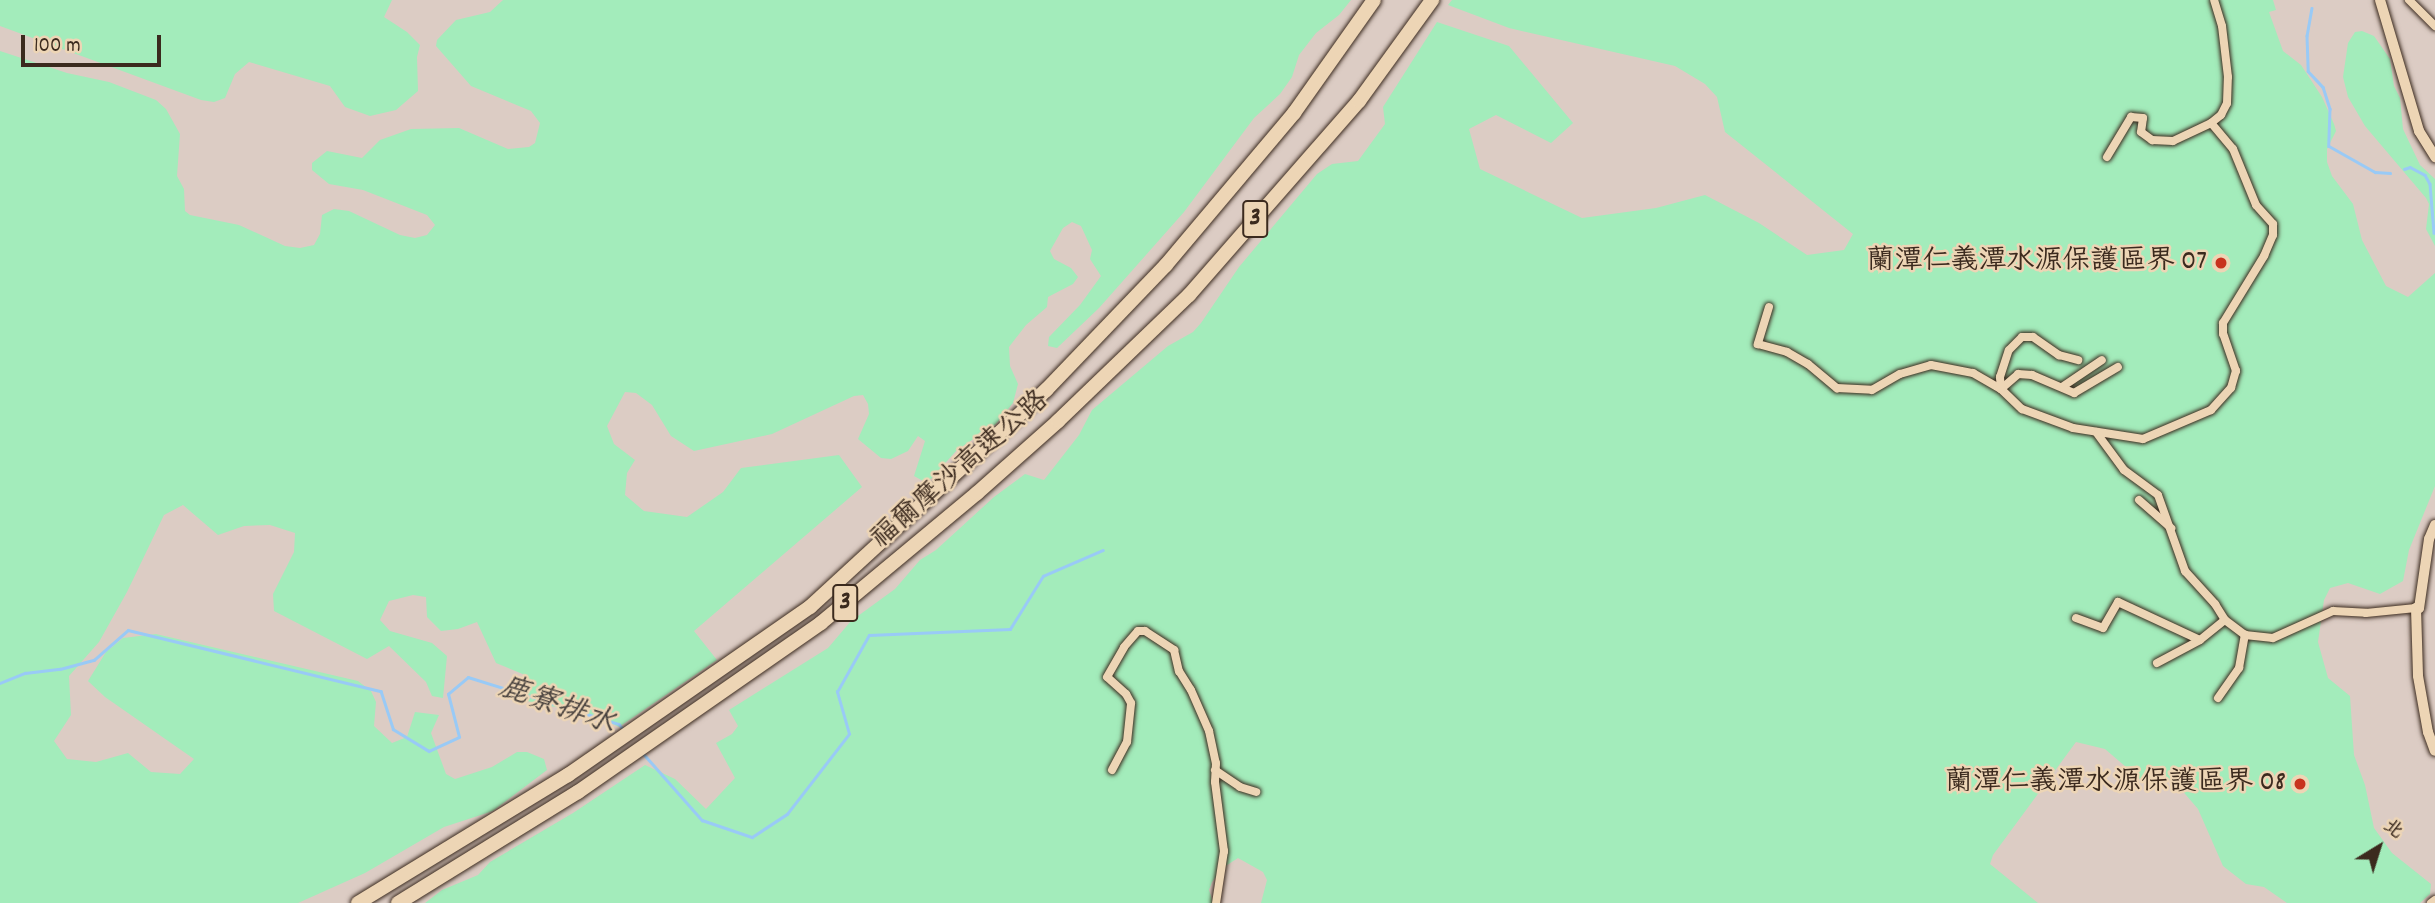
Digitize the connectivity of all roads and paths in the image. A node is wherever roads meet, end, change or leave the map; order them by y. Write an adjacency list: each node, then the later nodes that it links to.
1 (1374, 0): 31 (highway, 福爾摩沙高速公路 / 3)
2 (1432, 0): 32 (highway, 福爾摩沙高速公路 / 3)
3 (2214, 0): 7 (street)
4 (2380, 0): 9 (main road)
5 (2409, 0): 6 (street)
6 (2435, 26)
7 (2211, 123): 8 (street); 16 (street)
8 (2107, 157)
9 (2435, 157)
10 (1769, 307): 15 (street)
11 (2078, 360): 15 (street)
12 (2102, 360): 14 (street)
13 (2118, 367): 14 (street)
14 (2062, 387): 15 (street)
15 (2001, 389): 16 (street)
16 (2096, 432): 19 (street)
17 (2139, 500): 19 (street)
18 (2435, 525): 20 (main road)
19 (2173, 530): 22 (street)
20 (2416, 608): 23 (street); 27 (main road)
21 (2076, 618): 24 (street)
22 (2225, 620): 23 (street); 24 (street)
23 (2245, 635): 26 (street)
24 (2200, 640): 25 (street)
25 (2157, 663)
26 (2218, 698)
27 (2435, 751)
28 (1112, 770): 29 (street)
29 (1216, 770): 30 (street); 33 (street)
30 (1256, 792)
31 (358, 903)
32 (398, 903)
33 (1216, 903)

